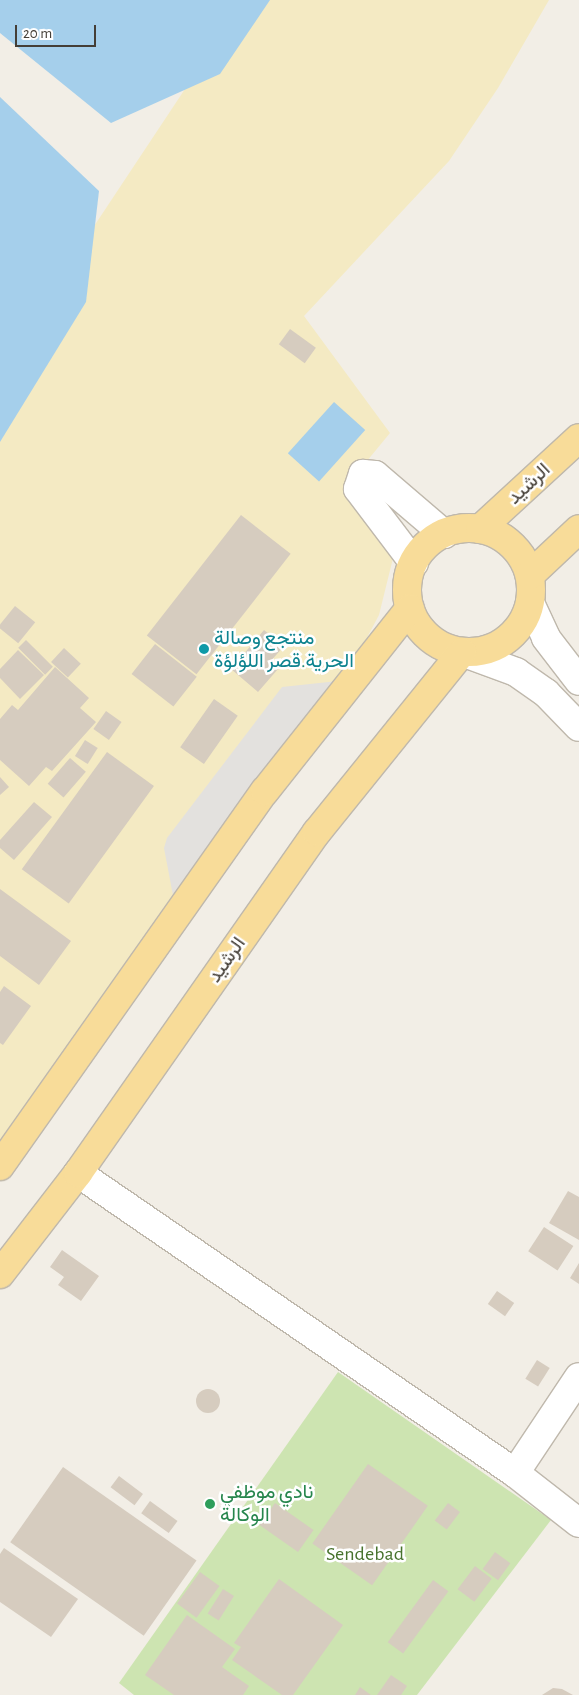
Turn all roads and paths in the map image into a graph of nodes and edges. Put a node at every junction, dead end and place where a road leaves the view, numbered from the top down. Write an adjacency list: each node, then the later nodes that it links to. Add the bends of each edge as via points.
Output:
1 (579, 438): 2 (main road, الرشيد)
2 (480, 529): 4 (main road, via 461,529); 6 (main road, via 512,544)
3 (579, 529): 6 (main road)
4 (444, 534): 5 (main road, via 429,543); 5 (street, via 375,475 363,474 358,489)
5 (414, 563): 8 (main road, via 407,591)
6 (530, 575): 7 (main road)
7 (530, 602): 9 (main road, via 519,628 507,640 493,648); 10 (street, via 546,638)
8 (410, 608): 9 (main road, via 417,625 429,638); 12 (main road, via 265,791)
9 (462, 652): 11 (street, via 516,672 546,693); 13 (main road, الرشيد, via 318,832)
10 (579, 681)
11 (579, 727)
12 (0, 1166)
13 (78, 1173): 14 (main road, الرشيد); 16 (street)
14 (0, 1274)
15 (579, 1377): 16 (street)
16 (515, 1474): 17 (street)
17 (579, 1523)

